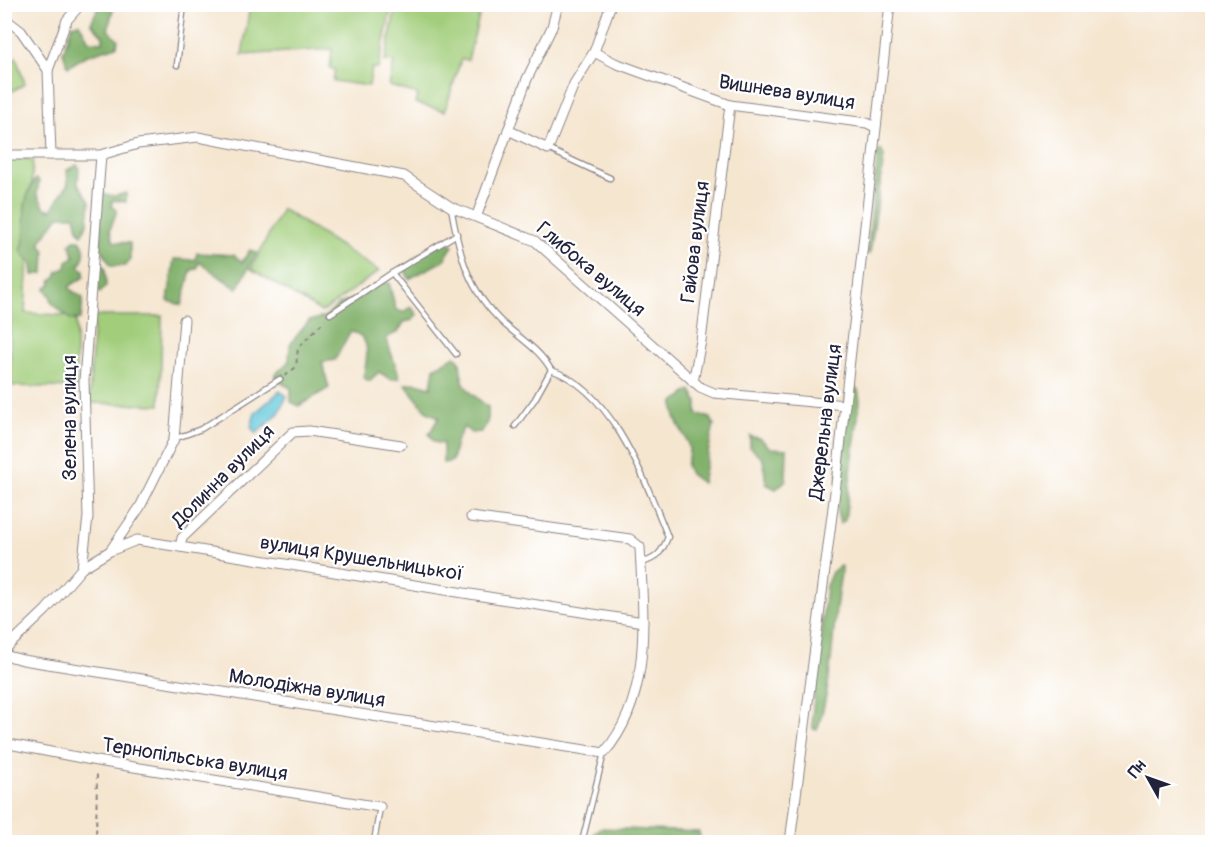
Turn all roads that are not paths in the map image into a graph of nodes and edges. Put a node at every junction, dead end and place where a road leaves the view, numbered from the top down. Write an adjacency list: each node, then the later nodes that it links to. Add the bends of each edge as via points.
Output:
1 (81, 4): 9 (street, via 67,20)
2 (184, 4): 8 (lane)
3 (558, 4): 12 (street)
4 (611, 4): 7 (street)
5 (890, 4): 11 (street, Джерельна вулиця)
6 (4, 18): 9 (street, via 21,31)
7 (594, 52): 10 (street, Вишнева вулиця); 13 (street, via 574,84)
8 (177, 65)
9 (48, 70): 15 (street)
10 (730, 105): 11 (street, Вишнева вулиця, via 777,109); 27 (street, Гайова вулиця, via 702,341)
11 (875, 127): 28 (street, Джерельна вулиця)
12 (508, 130): 13 (street); 19 (street)
13 (548, 149): 17 (lane)
14 (4, 155): 15 (street)
15 (51, 155): 16 (street)
16 (101, 155): 18 (street, via 138,144 198,137 404,176); 36 (street, Зелена вулиця, via 84,381 88,518)
17 (610, 178)
18 (451, 207): 19 (street, Глибока вулиця); 20 (lane)
19 (477, 215): 27 (street, Глибока вулиця, via 535,241)
20 (457, 234): 21 (lane); 25 (lane, via 469,280 481,298 545,359)
21 (392, 273): 22 (lane); 24 (lane)
22 (330, 314)
23 (184, 320): 30 (street)
24 (456, 354)
25 (550, 370): 29 (lane); 35 (lane, via 569,376 595,400 614,423 643,476 668,537 659,555)
26 (280, 379): 30 (lane, via 201,429)
27 (693, 382): 28 (street, Глибока вулиця, via 714,393)
28 (845, 405): 44 (street, Джерельна вулиця)
29 (515, 426)
30 (174, 439): 34 (street, via 140,507)
31 (401, 445): 33 (street, Долинна вулиця, via 309,430 292,432 182,538)
32 (471, 517): 35 (street, via 630,539 640,547)
33 (180, 548): 34 (street, вулиця Крушельницької, via 137,540); 37 (street, вулиця Крушельницької)
34 (110, 551): 36 (street, вулиця Крушельницької)
35 (641, 563): 37 (street)
36 (82, 568): 38 (street)
37 (643, 622): 40 (street, via 644,638 628,718)
38 (4, 652): 40 (street, Молодіжна вулиця, via 34,662)
39 (4, 743): 41 (street, Тернопільська вулиця)
40 (604, 753): 43 (lane)
41 (380, 807): 42 (lane)
42 (374, 843)
43 (582, 843)
44 (790, 843)

